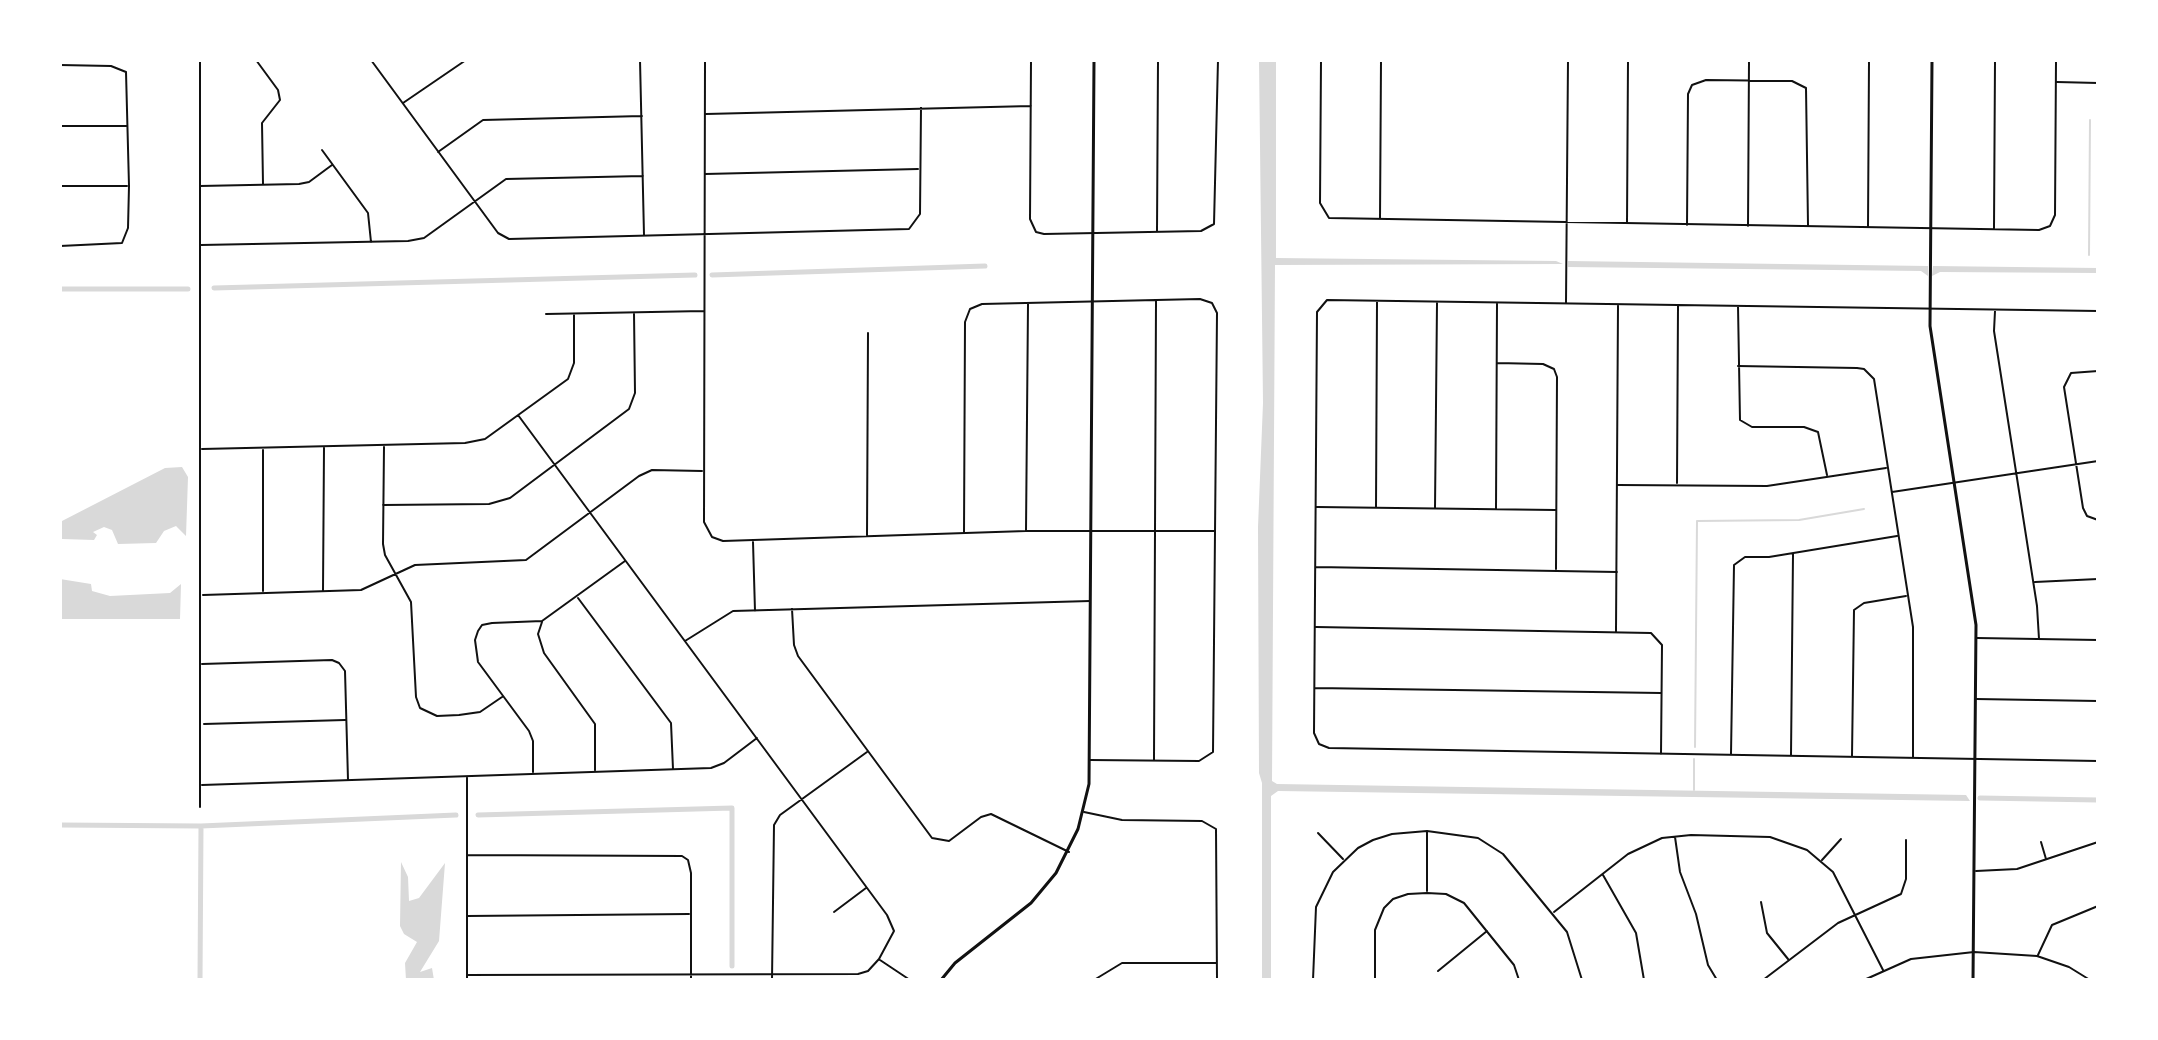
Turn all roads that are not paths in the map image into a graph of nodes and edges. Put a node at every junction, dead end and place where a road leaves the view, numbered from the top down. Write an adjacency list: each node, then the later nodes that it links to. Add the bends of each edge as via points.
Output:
1 (78, 60): 22 (street)
2 (200, 60): 42 (street)
3 (256, 60): 39 (street, via 280,100 262,123)
4 (371, 60): 26 (street)
5 (466, 60): 26 (street)
6 (640, 60): 30 (street)
7 (705, 60): 29 (street)
8 (1031, 60): 27 (street)
9 (1094, 60): 54 (street)
10 (1158, 60): 53 (street)
11 (1218, 60): 53 (street, via 1214,224 1201,231)
12 (1321, 60): 44 (street, via 1324,214)
13 (1381, 60): 44 (street)
14 (1568, 60): 45 (street)
15 (1628, 60): 46 (street)
16 (1749, 60): 23 (street)
17 (1869, 60): 50 (street)
18 (1932, 60): 51 (street)
19 (1995, 60): 52 (street)
20 (2056, 60): 24 (street)
21 (60, 65): 22 (street)
22 (78, 65): 32 (street, via 126,72)
23 (1748, 80): 47 (street, via 1706,80 1692,85 1688,94); 48 (street); 49 (street, via 1804,84 1809,93)
24 (2056, 82): 25 (street); 52 (street, via 2055,215 2050,226 2039,230)
25 (2098, 83)
26 (402, 103): 34 (street)
27 (1031, 106): 28 (street); 54 (street, via 1031,226 1044,234)
28 (921, 108): 29 (street); 36 (street)
29 (705, 114): 37 (street)
30 (642, 116): 34 (street, via 483,120); 38 (street)
31 (60, 126): 32 (street)
32 (128, 126): 41 (street)
33 (322, 150): 35 (street)
34 (438, 152): 43 (street)
35 (332, 165): 39 (street, via 309,182); 57 (street, via 368,213)
36 (920, 169): 37 (street); 55 (street, via 920,214 912,227)
37 (705, 174): 55 (street)
38 (643, 176): 43 (street, via 511,178); 56 (street)
39 (263, 184): 42 (street)
40 (60, 186): 41 (street)
41 (129, 186): 59 (street, via 125,240 117,245)
42 (200, 186): 58 (street)
43 (474, 200): 56 (street, via 504,238); 57 (street, via 424,238)
44 (1380, 221): 45 (street)
45 (1566, 223): 46 (street); 66 (street)
46 (1627, 224): 47 (street)
47 (1687, 225): 48 (street)
48 (1748, 226): 49 (street)
49 (1808, 227): 50 (street)
50 (1868, 227): 51 (street)
51 (1931, 228): 52 (street); 70 (street)
52 (1994, 229)
53 (1157, 231): 54 (street)
54 (1093, 233): 61 (street)
55 (705, 234): 56 (street); 72 (street)
56 (644, 235)
57 (371, 243): 58 (street)
58 (200, 245): 85 (street)
59 (60, 246)
60 (1156, 300): 61 (street); 107 (street); 108 (street, via 1200,299 1212,303 1217,313)
61 (1093, 301): 65 (street); 106 (street)
62 (1377, 301): 63 (street); 98 (street, via 1327,300 1317,312); 99 (street)
63 (1437, 302): 64 (street); 100 (street)
64 (1497, 302): 66 (street); 78 (street)
65 (1028, 303): 105 (street); 109 (street, via 982,304 970,309 965,322)
66 (1566, 303): 67 (street)
67 (1618, 304): 68 (street); 94 (street)
68 (1678, 305): 69 (street); 95 (street)
69 (1738, 306): 70 (street); 79 (street)
70 (1930, 309): 71 (street); 93 (street)
71 (1995, 310): 73 (street); 91 (street)
72 (704, 311): 74 (street); 90 (street)
73 (2098, 311)
74 (634, 313): 76 (street); 87 (street, via 634,401)
75 (546, 314): 76 (street)
76 (574, 314): 81 (street, via 573,372)
77 (868, 333): 110 (street)
78 (1497, 363): 101 (street); 102 (street, via 1543,364 1556,373)
79 (1738, 366): 89 (street, via 1857,368 1871,373); 92 (street, via 1740,420 1752,427 1818,432)
80 (2098, 371): 88 (street, via 2076,371 2064,387)
81 (518, 415): 82 (street, via 485,439); 87 (street)
82 (384, 445): 83 (street); 97 (street)
83 (324, 446): 84 (street); 121 (street)
84 (263, 448): 85 (street); 122 (street)
85 (201, 449): 123 (street)
86 (2098, 461): 88 (street)
87 (554, 463): 97 (street, via 500,502); 103 (street)
88 (2076, 464): 91 (street); 104 (street, via 2087,516)
89 (1887, 467): 92 (street); 96 (street)
90 (704, 471): 103 (street, via 652,470); 112 (street, via 704,522 712,537)
91 (2016, 473): 93 (street); 120 (street)
92 (1827, 477): 95 (street, via 1767,486)
93 (1953, 483): 96 (street); 132 (street)
94 (1617, 485): 95 (street); 117 (street)
95 (1677, 486)
96 (1891, 492): 111 (street)
97 (383, 505): 118 (street, via 383,544)
98 (1315, 507): 99 (street); 115 (street)
99 (1376, 507): 100 (street)
100 (1435, 508): 101 (street)
101 (1496, 510): 102 (street)
102 (1556, 510): 116 (street)
103 (590, 512): 114 (street); 118 (street, via 526,560 415,565)
104 (2098, 520)
105 (1026, 531): 106 (street); 109 (street)
106 (1092, 531): 107 (street); 126 (street)
107 (1155, 531): 108 (street); 153 (street)
108 (1215, 531): 153 (street, via 1214,743 1209,756 1199,761)
109 (964, 533): 110 (street)
110 (867, 536): 112 (street)
111 (1898, 536): 113 (street); 124 (street)
112 (753, 541): 128 (street)
113 (1793, 553): 147 (street, via 1745,557 1732,570); 148 (street)
114 (625, 561): 125 (street); 135 (street)
115 (1315, 567): 116 (street); 130 (street)
116 (1556, 571): 117 (street)
117 (1617, 572): 131 (street)
118 (396, 575): 121 (street, via 361,590); 139 (street, via 413,615 420,708 437,716 459,715 480,712)
119 (2098, 579): 120 (street)
120 (2034, 583): 133 (street)
121 (323, 591): 122 (street)
122 (263, 592): 123 (street)
123 (202, 595): 136 (street)
124 (1908, 596): 149 (street, via 1864,603 1854,610); 150 (street, via 1913,627)
125 (578, 597): 129 (street); 155 (street, via 671,723)
126 (1091, 601): 127 (street); 152 (street)
127 (792, 609): 128 (street); 145 (street, via 798,656)
128 (755, 611): 135 (street, via 724,614)
129 (542, 621): 139 (street, via 492,623 478,631 478,662); 156 (street, via 538,634 544,653 595,724)
130 (1314, 627): 131 (street); 137 (street)
131 (1616, 632): 138 (street, via 1644,632 1659,639)
132 (1976, 638): 133 (street); 140 (street)
133 (2039, 639): 134 (street)
134 (2098, 640)
135 (685, 641): 144 (street)
136 (201, 664): 142 (street, via 332,660 345,671); 143 (street)
137 (1314, 688): 138 (street); 146 (street, via 1314,733 1319,744 1329,748)
138 (1661, 693): 146 (street)
139 (502, 697): 157 (street, via 533,741)
140 (1975, 699): 141 (street); 151 (street)
141 (2098, 701)
142 (347, 720): 143 (street); 159 (street)
143 (201, 724): 160 (street)
144 (757, 738): 155 (street, via 718,767); 161 (street)
145 (868, 751): 161 (street); 171 (street, via 932,838 949,841 991,814)
146 (1661, 754): 147 (street)
147 (1731, 755): 148 (street)
148 (1791, 755): 149 (street)
149 (1852, 756): 150 (street)
150 (1913, 758): 151 (street)
151 (1976, 758): 154 (street); 176 (street)
152 (1090, 760): 153 (street); 163 (street)
153 (1154, 760)
154 (2098, 761)
155 (673, 769): 156 (street)
156 (595, 771): 157 (street)
157 (533, 773): 158 (street)
158 (467, 776): 159 (street); 172 (street)
159 (348, 780): 160 (street)
160 (201, 785): 162 (street)
161 (802, 800): 178 (street); 195 (street, via 780,815 773,832)
162 (200, 807)
163 (1084, 812): 171 (street); 192 (street, via 1122,820 1213,825 1218,836)
164 (1427, 831): 174 (street, via 1373,840); 179 (street); 183 (street, via 1461,833 1492,846)
165 (1318, 833): 174 (street)
166 (1675, 836): 175 (street, via 1770,837 1793,843); 177 (street, via 1645,844); 212 (street, via 1680,872)
167 (1841, 839): 175 (street)
168 (1906, 840): 185 (street, via 1901,894)
169 (2041, 842): 173 (street)
170 (2098, 842): 173 (street)
171 (1069, 852): 204 (street, via 1031,903)
172 (467, 855): 184 (street, via 675,854 688,860); 186 (street)
173 (2046, 859): 176 (street, via 2017,869)
174 (1344, 860): 207 (street, via 1316,907)
175 (1822, 861): 185 (street)
176 (1974, 871): 188 (street)
177 (1602, 873): 183 (street); 211 (street, via 1636,933)
178 (867, 887): 182 (street); 190 (street, via 894,924)
179 (1427, 893): 187 (street, via 1457,898); 208 (street, via 1393,899 1384,908 1375,930)
180 (1761, 902): 191 (street, via 1767,933)
181 (2098, 906): 189 (street, via 2052,925)
182 (834, 912)
183 (1553, 913): 210 (street, via 1575,947)
184 (691, 914): 186 (street); 198 (street)
185 (1857, 914): 191 (street); 193 (street)
186 (467, 916): 197 (street)
187 (1487, 931): 194 (street); 209 (street, via 1514,965)
188 (1974, 952): 189 (street); 193 (street, via 1911,959); 215 (street)
189 (2037, 956): 216 (street)
190 (879, 959): 196 (street, via 868,971); 203 (street)
191 (1788, 960): 213 (street)
192 (1217, 963): 205 (street, via 1122,963); 206 (street)
193 (1883, 970): 214 (street)
194 (1438, 971)
195 (772, 974): 196 (street); 198 (street); 201 (street)
196 (833, 974): 202 (street)
197 (467, 975): 198 (street); 199 (street)
198 (691, 975): 200 (street)
199 (467, 980)
200 (691, 980)
201 (772, 980)
202 (833, 980)
203 (910, 980)
204 (941, 980)
205 (1094, 980)
206 (1217, 980)
207 (1313, 980)
208 (1375, 980)
209 (1519, 980)
210 (1582, 980)
211 (1644, 980)
212 (1717, 980)
213 (1763, 980)
214 (1864, 980)
215 (1973, 980)
216 (2090, 980)

